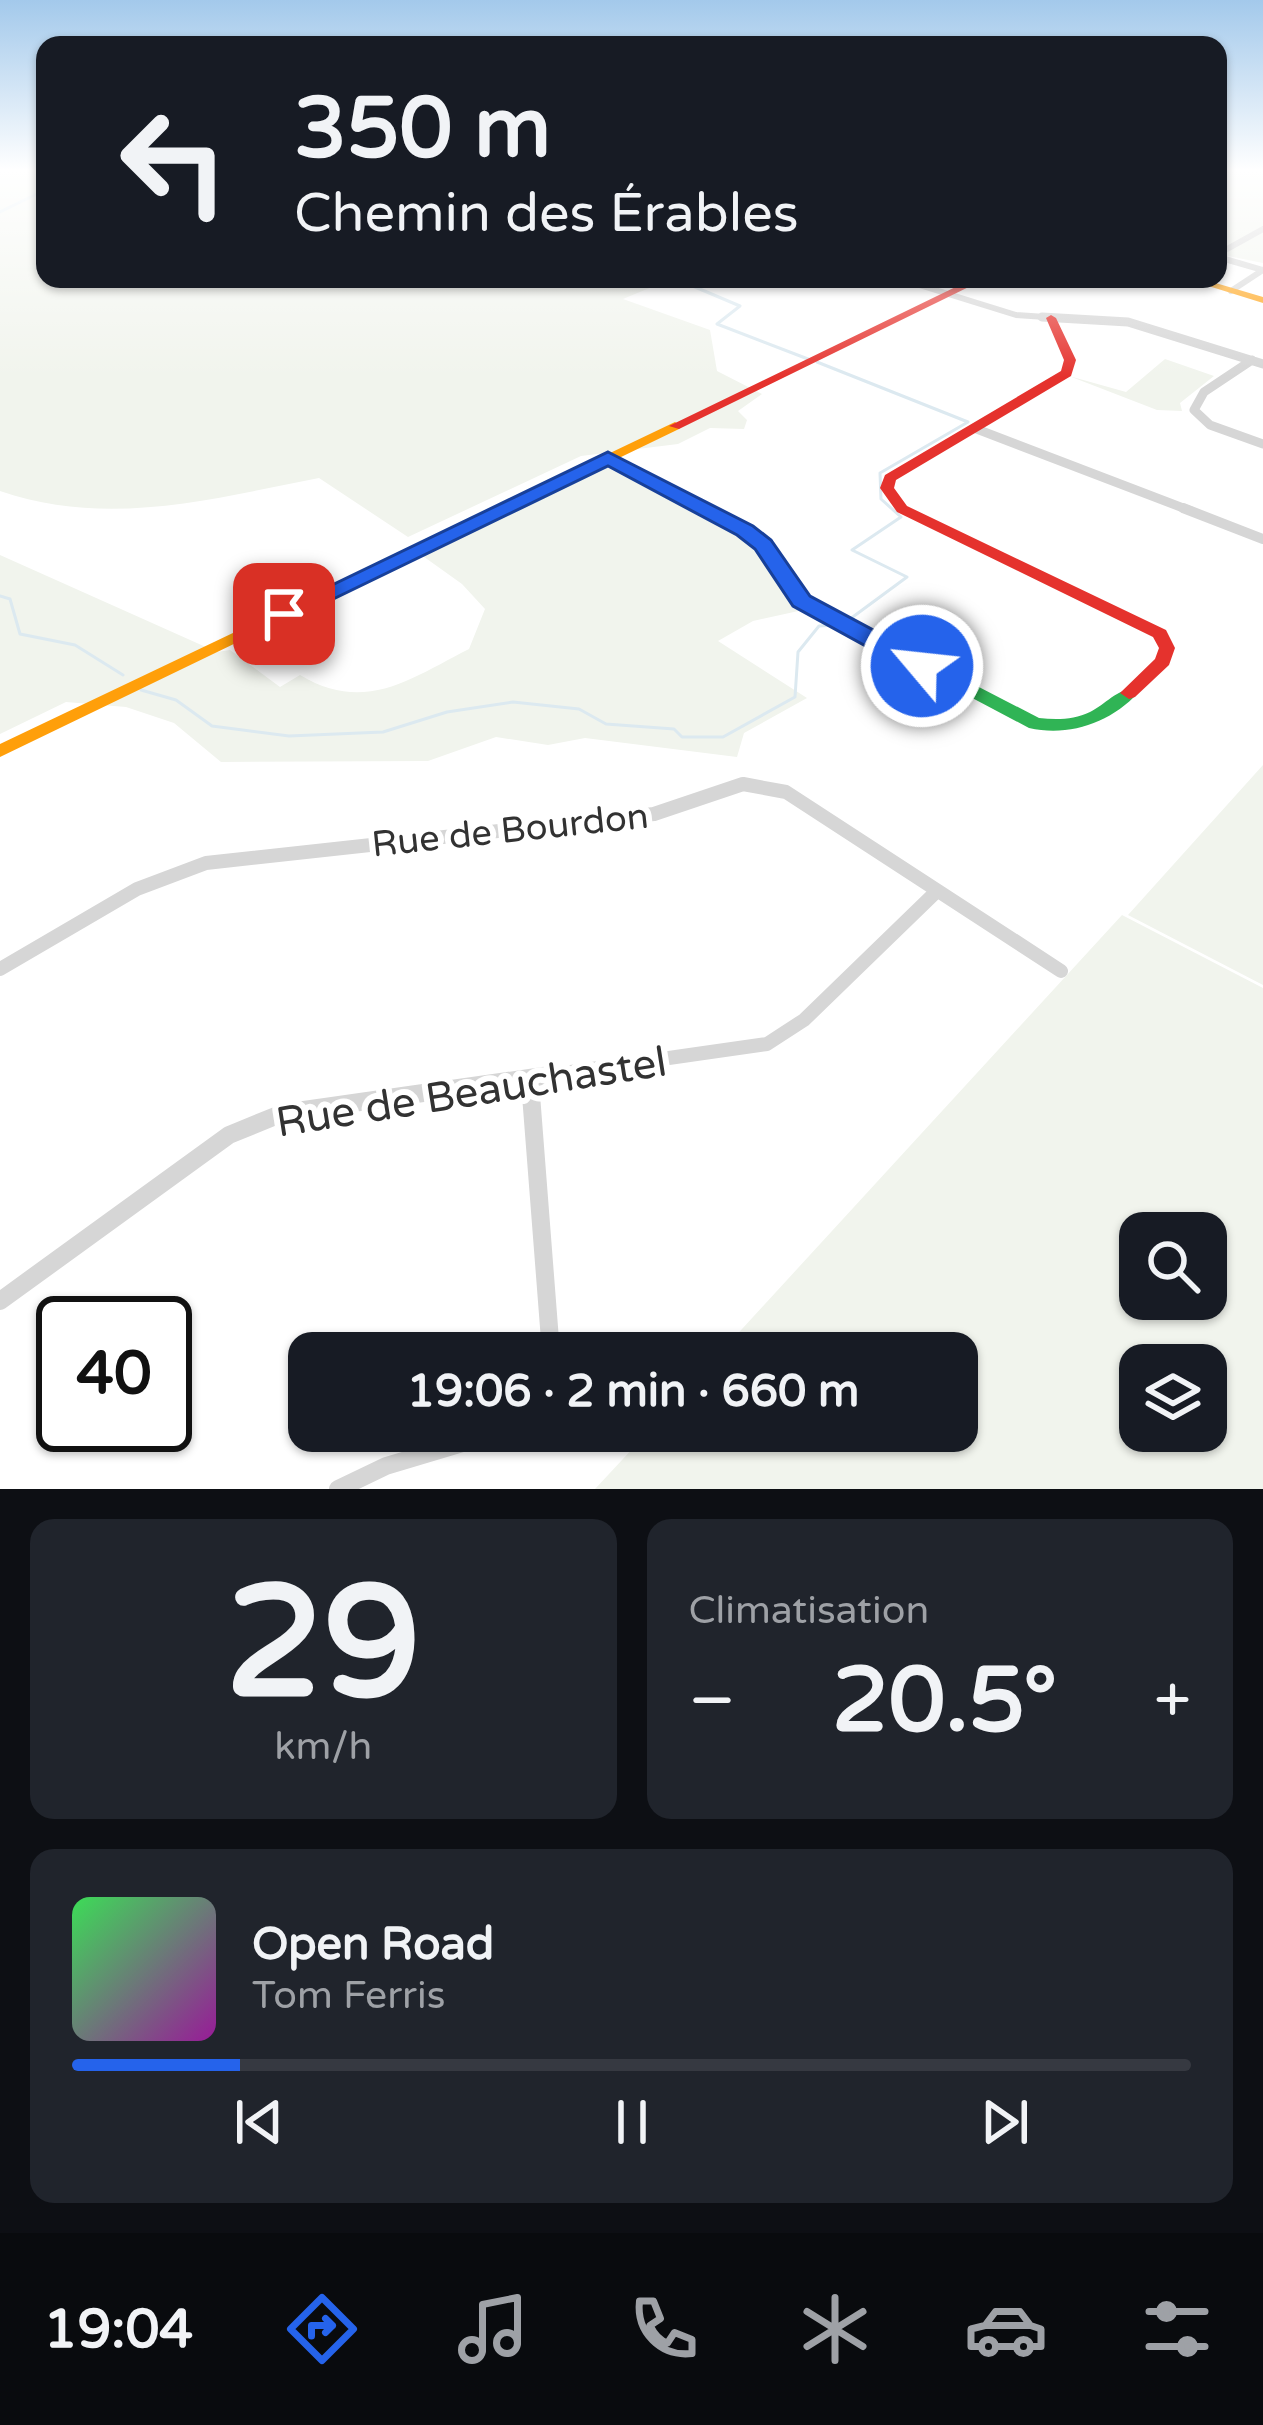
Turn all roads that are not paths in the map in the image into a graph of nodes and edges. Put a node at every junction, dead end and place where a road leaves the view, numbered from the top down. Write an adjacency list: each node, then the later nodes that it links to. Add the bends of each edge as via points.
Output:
1 (1227, 258): 2 (street)
2 (1263, 270): 6 (street)
3 (926, 288): 7 (street)
4 (961, 288): 7 (street)
5 (1221, 288): 6 (street)
6 (1231, 291): 8 (street)
7 (947, 295): 9 (street); 13 (street)
8 (1263, 300)
9 (1051, 318): 10 (street, via 1128,322); 11 (street, via 1070,370)
10 (1258, 362): 12 (street, via 1204,392 1194,410 1210,425)
11 (974, 428): 13 (street, via 890,478 887,488 902,509 1160,634 1162,661 1094,723 1035,724 821,612 795,594 745,531); 14 (street)
12 (1263, 444)
13 (608, 458): 15 (street)
14 (1263, 539)
15 (0, 751)
16 (937, 891): 17 (street, Rue de Bourdon, via 786,792 743,784 654,814 206,862 137,889); 18 (street, Rue de Bourdon); 19 (street, Rue de Beauchastel, via 804,1020 767,1044)
17 (0, 969)
18 (1061, 971)
19 (530, 1082): 20 (street, Rue de Beauchastel, via 283,1113 229,1135); 21 (street)
20 (0, 1301)
21 (549, 1332)
22 (433, 1452): 23 (street)
23 (338, 1489)

